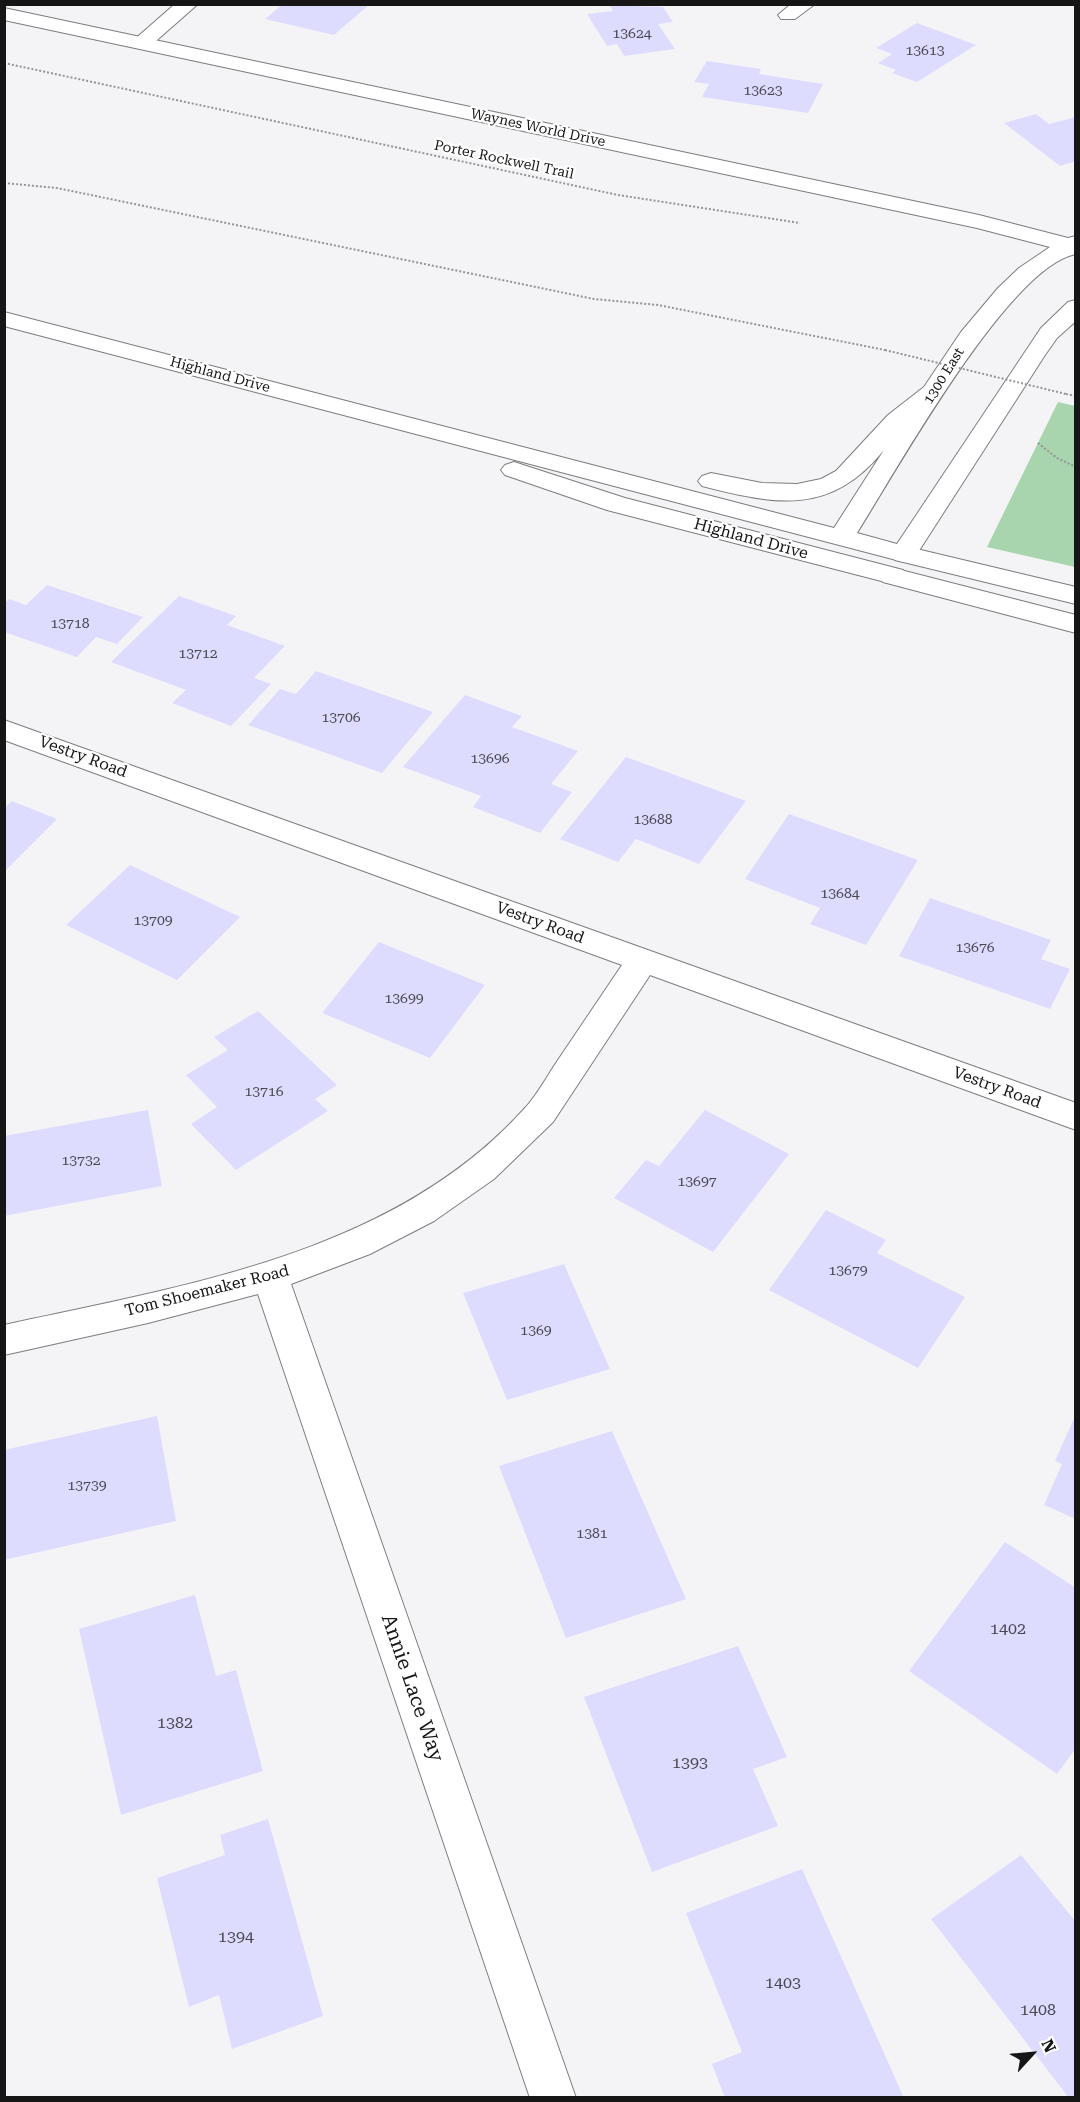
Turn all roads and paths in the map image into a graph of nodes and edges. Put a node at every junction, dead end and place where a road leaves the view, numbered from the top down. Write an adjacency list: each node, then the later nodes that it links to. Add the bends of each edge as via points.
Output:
1 (188, 4): 3 (main road)
2 (4, 14): 3 (main road, Waynes World Drive)
3 (142, 44): 7 (main road, Waynes World Drive)
4 (4, 63): 6 (path, Porter Rockwell Trail, via 618,195)
5 (4, 183): 11 (path, bridge, via 57,188 594,299 657,304 885,350)
6 (806, 223)
7 (1074, 245): 10 (main road, 1300 East, via 1031,271 1001,298 973,330)
8 (1076, 308): 16 (main road, via 1034,354)
9 (4, 319): 12 (main road, Highland Drive)
10 (935, 391): 12 (main road, via 894,424 844,477 801,491 743,488 537,444); 15 (main road, 1300 East)
11 (1076, 396)
12 (435, 431): 15 (main road, Highland Drive); 16 (main road, Highland Drive, via 477,453 568,490)
13 (1038, 443): 14 (path)
14 (1076, 467)
15 (842, 536): 16 (main road, Highland Drive)
16 (899, 565): 17 (main road, Highland Drive); 18 (main road, Highland Drive)
17 (1076, 596)
18 (1076, 624)
19 (4, 729): 20 (main road, Vestry Road)
20 (642, 960): 21 (main road, Vestry Road); 22 (main road, Tom Shoemaker Road, via 538,1117 499,1156 402,1224)
21 (1076, 1116)
22 (271, 1278): 23 (main road, Tom Shoemaker Road); 24 (main road, Annie Lace Way)
23 (4, 1340)
24 (553, 2097)

